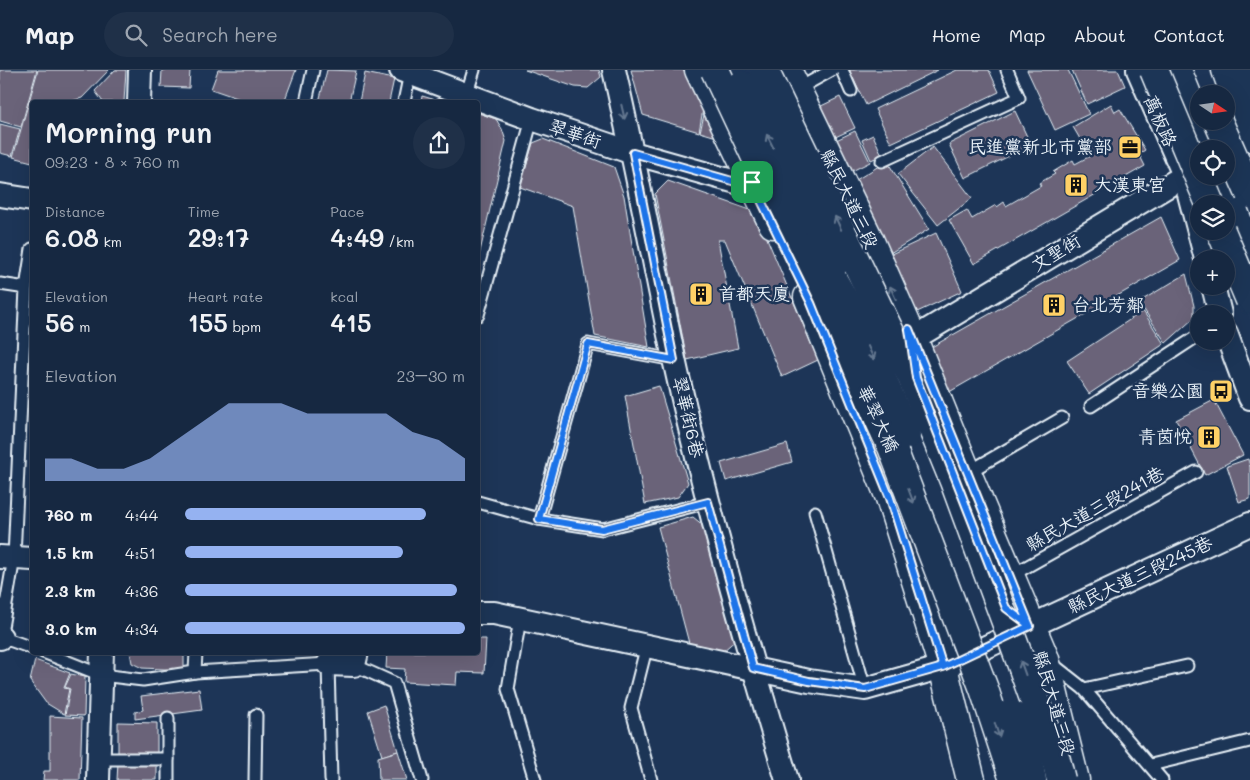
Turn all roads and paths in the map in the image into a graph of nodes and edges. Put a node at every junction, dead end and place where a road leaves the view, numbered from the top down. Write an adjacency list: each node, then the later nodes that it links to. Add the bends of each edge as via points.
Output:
1 (140, 70): 24 (street)
2 (314, 70): 25 (lane)
3 (474, 70): 23 (lane)
4 (614, 70): 35 (street, one-way to 35)
5 (699, 70): 39 (main road)
6 (715, 70): 105 (main road, 華翠大橋, one-way to 105, bridge, via 892,447 984,689)
7 (735, 70): 59 (main road, one-way to 7, bridge, via 814,221)
8 (764, 70): 59 (main road, one-way to 8, bridge)
9 (832, 70): 19 (lane)
10 (842, 70): 21 (lane)
11 (1006, 70): 36 (lane, via 1019,98)
12 (1138, 70): 37 (street, 萬板路)
13 (1154, 70): 44 (main road, bridge)
14 (1177, 70): 33 (main road)
15 (1196, 70): 20 (main road)
16 (1226, 70): 32 (main road)
17 (1240, 70): 22 (street)
18 (406, 72): 23 (street, 翠華街); 26 (lane)
19 (791, 80): 30 (main road, 縣民大道三段)
20 (1202, 85)
21 (851, 92)
22 (1250, 92)
23 (466, 96): 27 (street, 翠華街)
24 (139, 100)
25 (306, 100)
26 (404, 100)
27 (477, 100)
28 (480, 101): 29 (street, 翠華街)
29 (532, 119): 35 (street, 翠華街); 54 (lane)
30 (810, 119): 39 (main road, via 809,143 782,171); 55 (main road, 縣民大道三段, one-way to 30)
31 (1222, 130): 43 (main road, bridge)
32 (1250, 139): 34 (street)
33 (1205, 140)
34 (1235, 148)
35 (633, 153): 39 (street, 翠華街, via 743,184); 58 (street)
36 (882, 160)
37 (1190, 167)
38 (1190, 172): 55 (street, 文聖街)
39 (752, 182): 85 (main road, via 811,303 890,498)
40 (1194, 185): 48 (street, 萬板路)
41 (1223, 185): 49 (main road)
42 (0, 194): 45 (street)
43 (1250, 194)
44 (1206, 195)
45 (30, 200)
46 (795, 219): 106 (main road, one-way to 106, bridge, via 833,276 895,410 957,565 1028,760)
47 (1225, 240): 53 (main road, bridge)
48 (1205, 250)
49 (1244, 254)
50 (30, 262): 52 (lane)
51 (0, 284): 52 (lane)
52 (26, 288): 70 (lane)
53 (1250, 300)
54 (480, 307)
55 (911, 334): 64 (main road, 縣民大道三段); 74 (main road, 縣民大道三段, via 916,378 1006,608)
56 (1190, 340): 61 (lane)
57 (1232, 350): 60 (street)
58 (674, 360): 65 (street, 翠華街6巷); 68 (lane, 翠華街6巷, via 588,344)
59 (912, 378): 107 (main road, one-way to 59, bridge, via 1024,669)
60 (1250, 398)
61 (1091, 406)
62 (1062, 418): 64 (lane)
63 (1196, 472): 71 (lane, 縣民大道三段241巷)
64 (967, 473): 71 (main road, 縣民大道三段)
65 (708, 502): 68 (lane, via 602,529); 86 (street, 翠華街6巷)
66 (480, 503): 68 (lane)
67 (814, 512): 89 (lane)
68 (539, 519)
69 (1250, 524): 74 (street, 縣民大道三段245巷)
70 (16, 558): 75 (lane)
71 (1010, 576): 74 (main road, 縣民大道三段)
72 (480, 613): 73 (street)
73 (520, 619): 76 (street); 101 (lane, via 508,690)
74 (1030, 626): 82 (main road, 縣民大道三段); 85 (street, 縣民大道三段245巷)
75 (0, 638): 77 (lane)
76 (647, 645): 86 (street); 102 (lane, via 631,708)
77 (30, 647)
78 (51, 655): 88 (lane)
79 (102, 655): 88 (street)
80 (196, 655): 87 (lane)
81 (355, 659): 83 (street); 100 (lane, via 394,683)
82 (1045, 659): 90 (lane); 108 (main road, 縣民大道三段)
83 (328, 664): 87 (lane); 99 (lane)
84 (1187, 666): 90 (lane)
85 (943, 667): 89 (street, 縣民大道三段245巷); 104 (main road)
86 (753, 668): 89 (street); 103 (street, 翠華街6巷)
87 (195, 672): 88 (lane, via 143,680)
88 (101, 675): 96 (street)
89 (865, 689)
90 (1084, 689): 95 (lane)
91 (256, 715): 98 (lane)
92 (168, 718): 94 (lane)
93 (1250, 741): 95 (lane)
94 (168, 760): 96 (lane); 97 (lane)
95 (1151, 765): 109 (lane)
96 (99, 769)
97 (168, 780)
98 (255, 780)
99 (331, 780)
100 (422, 780)
101 (535, 780)
102 (651, 780)
103 (787, 780)
104 (971, 780)
105 (1014, 780)
106 (1032, 780)
107 (1061, 780)
108 (1075, 780)
109 (1162, 780)

